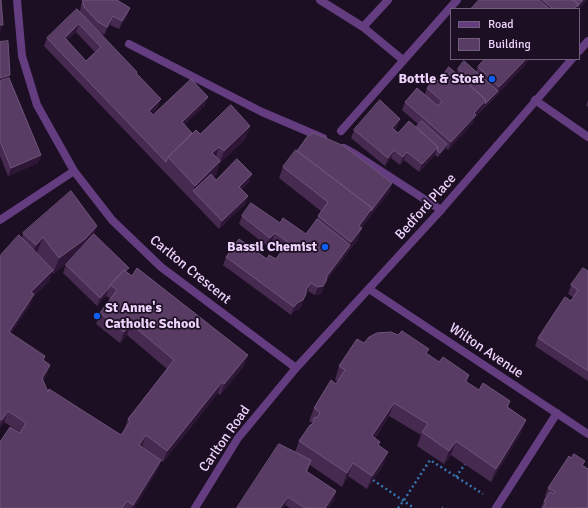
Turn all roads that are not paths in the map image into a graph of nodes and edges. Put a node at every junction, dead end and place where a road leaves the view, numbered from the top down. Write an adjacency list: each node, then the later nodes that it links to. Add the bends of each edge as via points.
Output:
1 (17, 0): 14 (street, Carlton Crescent, via 22,56 37,105)
2 (320, 0): 5 (street)
3 (388, 0): 5 (street)
4 (457, 0): 9 (street)
5 (363, 27): 9 (street)
6 (588, 41): 8 (street)
7 (129, 44): 15 (street, via 262,112 355,154)
8 (580, 50)
9 (403, 60): 12 (street)
10 (571, 60): 11 (street, Bedford Place)
11 (536, 100): 13 (street); 15 (street, Bedford Place)
12 (341, 131)
13 (588, 137)
14 (74, 171): 16 (street); 18 (street, Carlton Crescent, via 112,220 161,267)
15 (441, 210): 17 (street, Bedford Place)
16 (0, 220)
17 (369, 289): 18 (street, Bedford Place); 19 (street, Wilton Avenue)
18 (296, 368): 21 (street, Carlton Road, via 238,438)
19 (556, 413): 20 (street, Wilton Avenue); 22 (street)
20 (588, 434)
21 (195, 508)
22 (496, 508)

